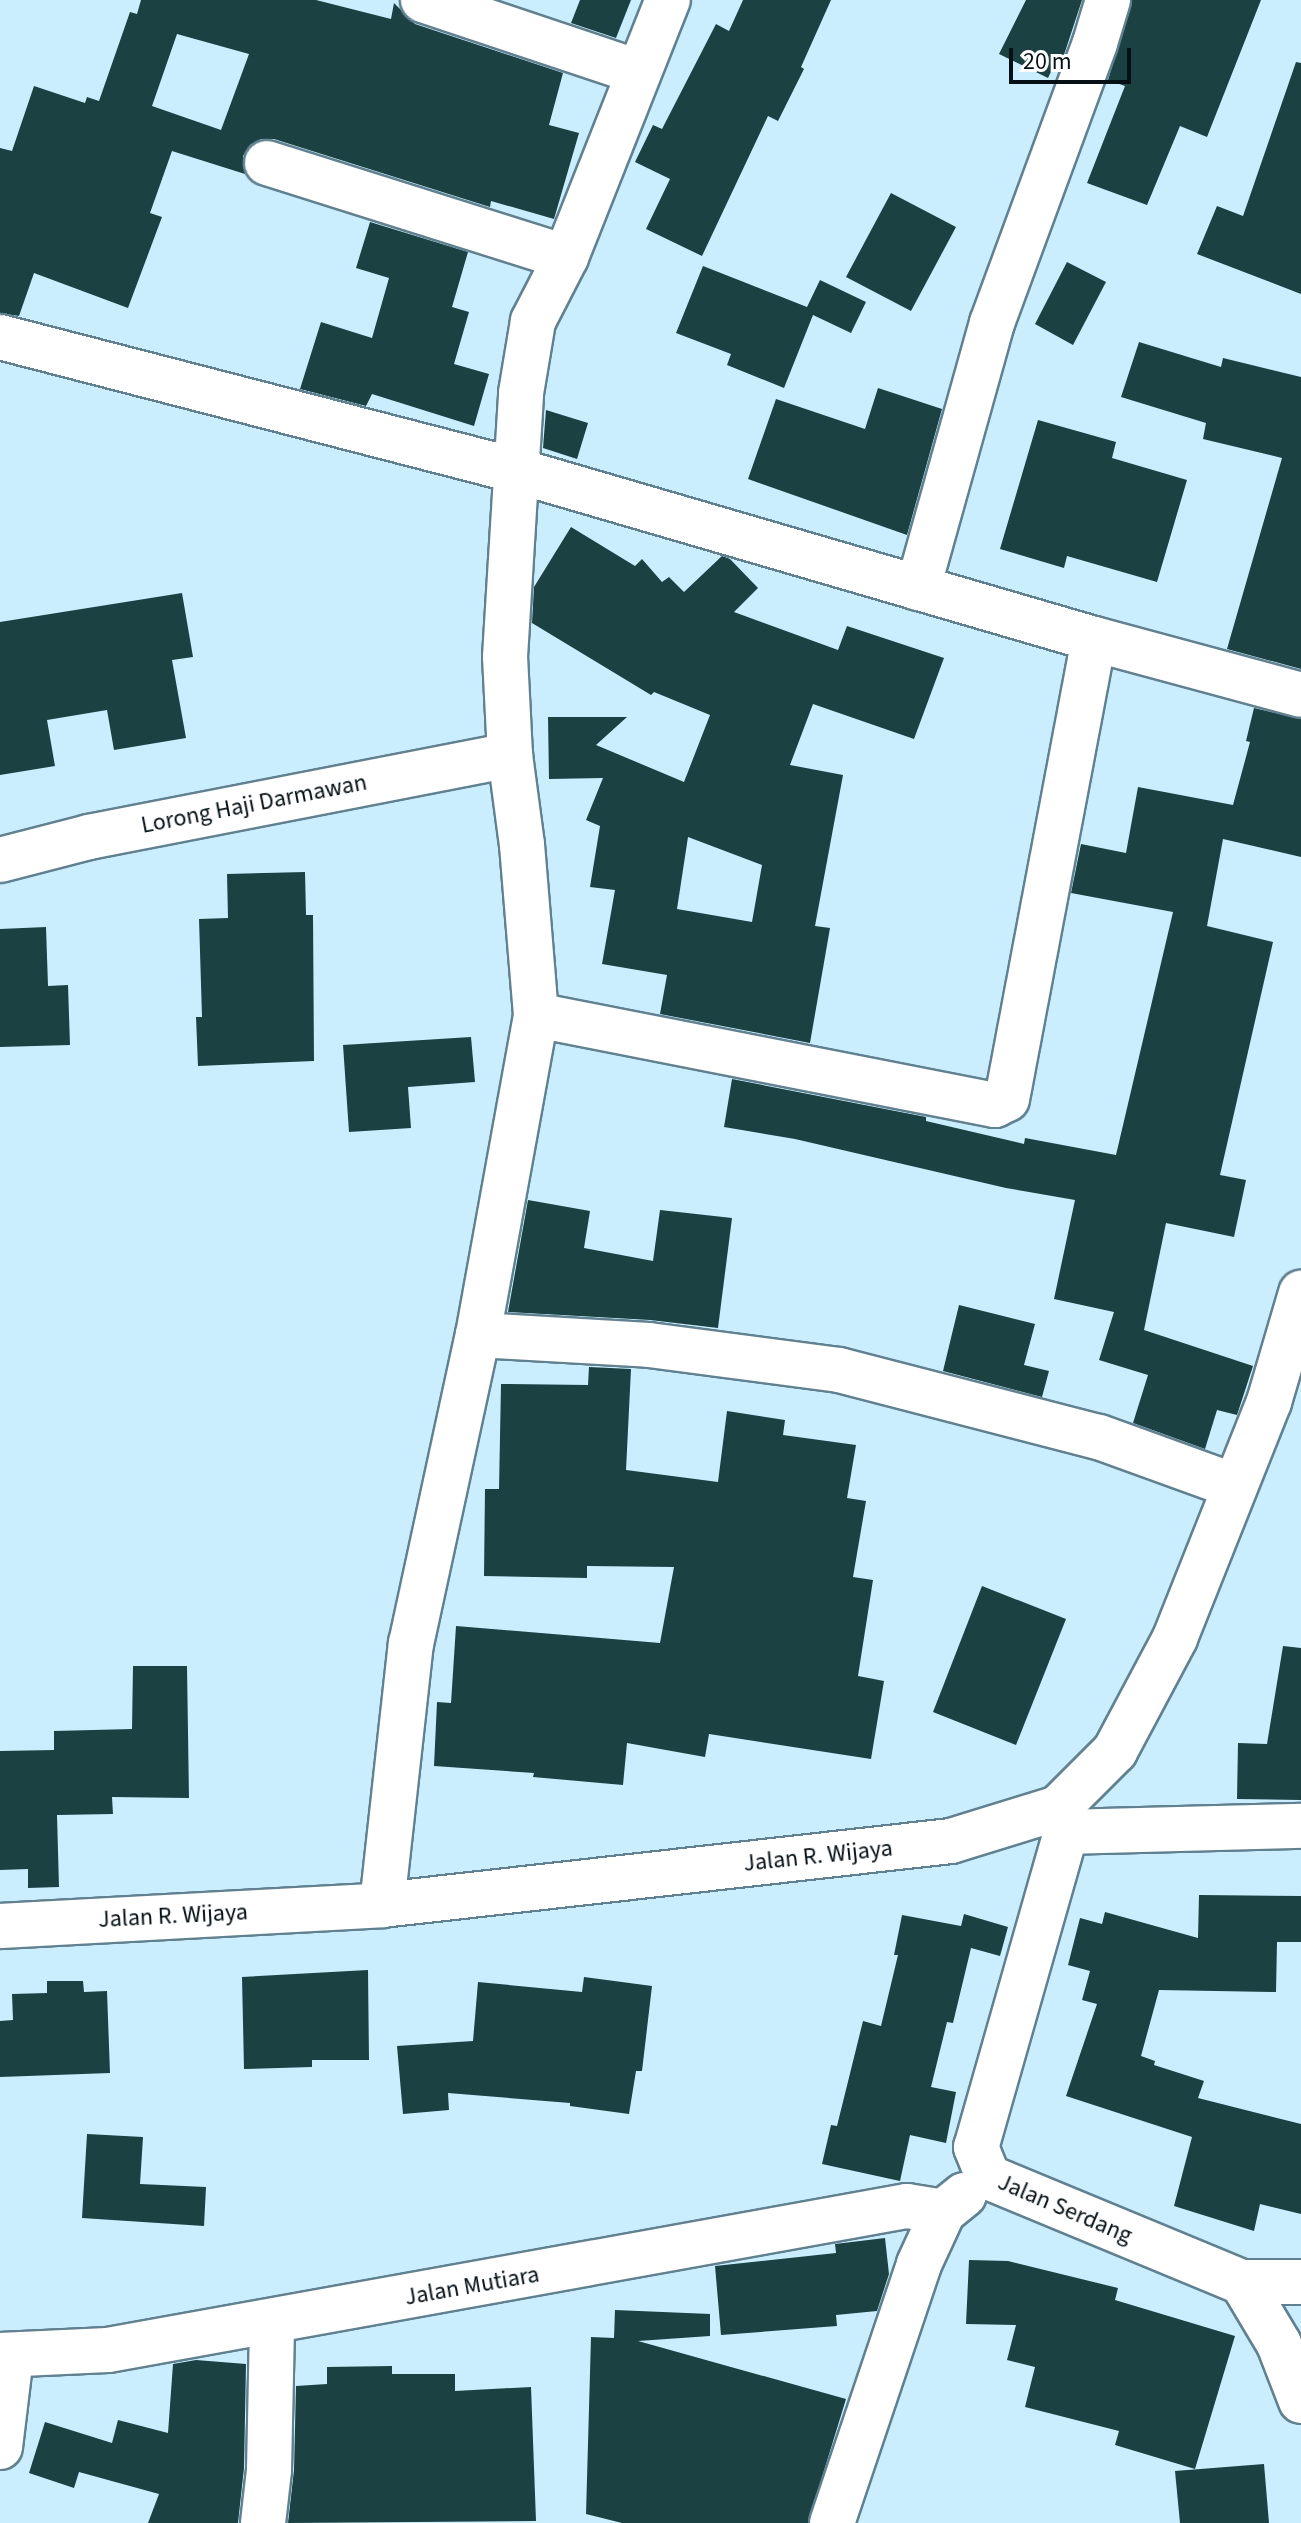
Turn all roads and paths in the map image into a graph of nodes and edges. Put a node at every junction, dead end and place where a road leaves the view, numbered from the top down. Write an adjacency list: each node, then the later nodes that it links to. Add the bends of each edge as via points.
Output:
1 (423, 0): 4 (street)
2 (668, 0): 4 (street)
3 (1108, 0): 9 (street, via 992,323)
4 (638, 72): 6 (street)
5 (267, 163): 6 (street)
6 (566, 257): 8 (street, via 533,321 521,393)
7 (0, 337): 8 (street)
8 (518, 471): 9 (street); 12 (street, via 505,657)
9 (918, 588): 10 (street)
10 (1094, 639): 11 (street); 14 (street, via 1007,1099 995,1105)
11 (1301, 695)
12 (510, 755): 13 (street, Lorong Haji Darmawan, via 120,831); 14 (street)
13 (0, 860)
14 (536, 1015): 16 (street)
15 (1301, 1293): 17 (street, Jalan R. Wijaya, via 1269,1402)
16 (478, 1335): 17 (street, via 649,1345 839,1370 1099,1437); 20 (street, via 411,1644)
17 (1234, 1486): 18 (street, Jalan R. Wijaya, via 1175,1638 1115,1751)
18 (1062, 1820): 19 (street); 20 (street, Jalan R. Wijaya, via 951,1841); 22 (street, Jalan Serdang, via 976,2147)
19 (1301, 1826)
20 (382, 1905): 21 (street, Jalan R. Wijaya)
21 (0, 1926)
22 (988, 2177): 23 (street); 24 (street, Jalan Serdang)
23 (943, 2212): 26 (street, Jalan Mutiara, via 907,2206); 31 (street, via 890,2343)
24 (1242, 2282): 25 (street); 28 (street, via 1279,2344)
25 (1301, 2282)
26 (272, 2321): 27 (street, Jalan Mutiara, via 108,2350); 30 (street)
27 (6, 2356): 29 (street)
28 (1301, 2401)
29 (0, 2447)
30 (263, 2523)
31 (832, 2523)

